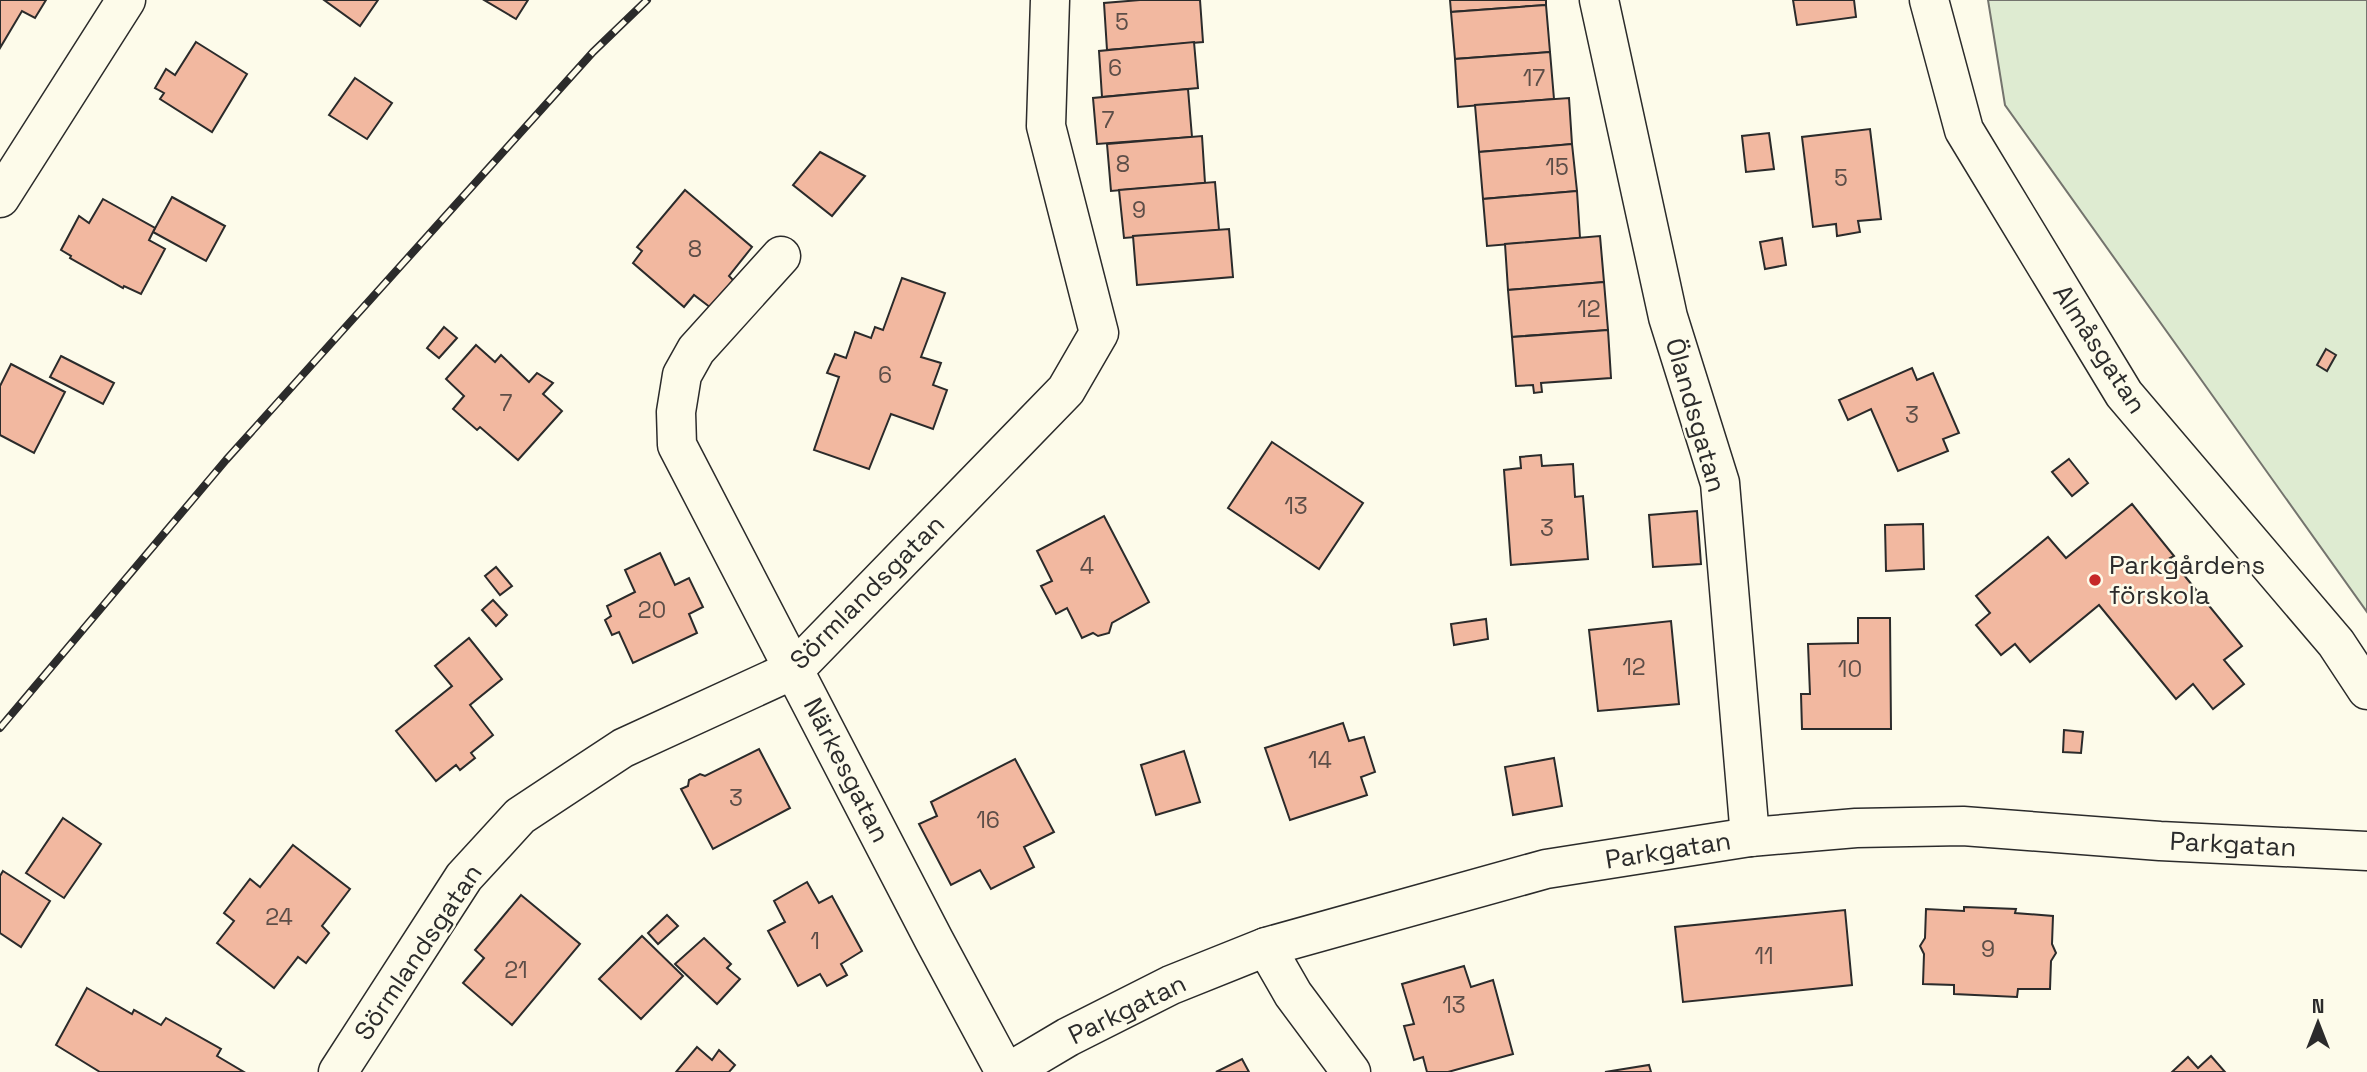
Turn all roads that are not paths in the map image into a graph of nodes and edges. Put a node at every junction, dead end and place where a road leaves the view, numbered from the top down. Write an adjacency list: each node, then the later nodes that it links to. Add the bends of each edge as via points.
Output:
1 (126, 0): 5 (street)
2 (1050, 0): 7 (street, Sörmlandsgatan, via 1046,126 1099,333 1066,390)
3 (1600, 0): 9 (street, Ölandsgatan, via 1668,317 1720,483)
4 (1929, 0): 8 (street, Almåsgatan, via 1964,130 2124,394 2336,643)
5 (0, 198)
6 (780, 256): 7 (street, Närkesgatan, via 696,350 682,375 677,445)
7 (795, 668): 12 (street, Sörmlandsgatan, via 623,748 520,816 464,877); 13 (street, Närkesgatan)
8 (2367, 690)
9 (1750, 836): 10 (street, Parkgatan, via 1856,828 1963,827); 11 (street, Parkgatan, via 1546,869)
10 (2367, 851)
11 (1266, 947): 13 (street, Parkgatan, via 1171,985); 14 (street, via 1293,994)
12 (338, 1072)
13 (1007, 1072)
14 (1350, 1072)

